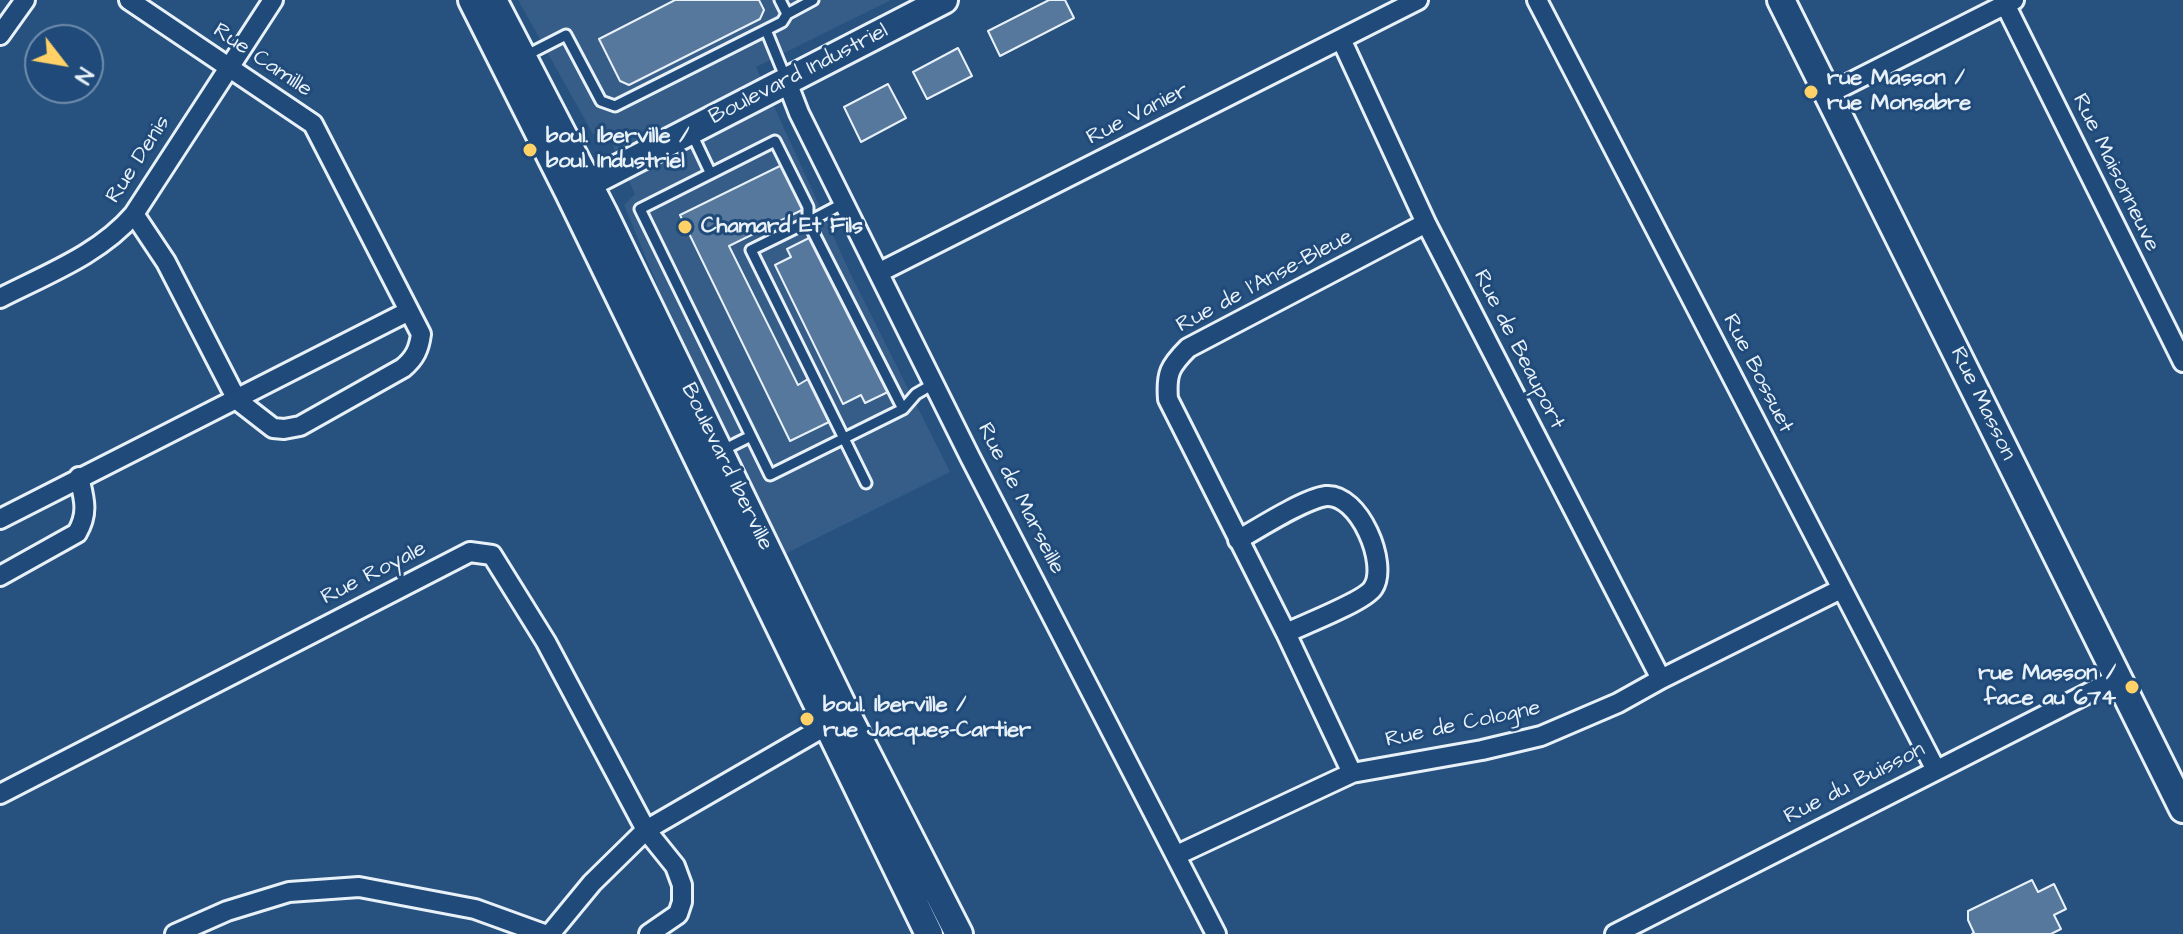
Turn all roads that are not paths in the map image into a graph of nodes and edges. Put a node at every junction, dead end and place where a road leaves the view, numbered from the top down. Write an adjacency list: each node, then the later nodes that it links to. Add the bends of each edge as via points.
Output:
1 (25, 0): 15 (street)
2 (129, 0): 18 (street, Rue Camille)
3 (273, 0): 18 (street, Rue Denis)
4 (472, 0): 23 (street, Boulevard Iberville)
5 (493, 0): 17 (street, Boulevard Iberville)
6 (780, 0): 13 (lane)
7 (813, 0): 13 (lane)
8 (944, 0): 19 (street, Boulevard Industriel)
9 (1418, 0): 16 (street, Rue Vanier)
10 (1537, 0): 43 (street, Rue Bossuet)
11 (1781, 0): 20 (street, Rue Masson)
12 (2009, 2): 20 (street); 31 (street, Rue Maisonneuve)
13 (787, 14): 14 (lane)
14 (766, 30): 17 (lane, via 615,106 601,101 566,35); 19 (lane)
15 (0, 35)
16 (1341, 39): 27 (street, Rue de Beauport); 28 (street, Rue Vanier)
17 (522, 57): 23 (street, Boulevard Iberville)
18 (228, 67): 25 (street, Rue Denis); 30 (street, Rue Camille, via 313,124)
19 (787, 82): 21 (street, Boulevard Industriel); 24 (street, Rue de Marseille)
20 (1828, 94): 45 (street, Rue Masson)
21 (691, 130): 22 (lane); 23 (street, Boulevard Industriel)
22 (710, 172): 26 (lane, via 775,141 808,207); 35 (lane, via 640,209)
23 (578, 188): 37 (street, Boulevard Iberville)
24 (844, 203): 26 (lane); 28 (street, Rue de Marseille)
25 (134, 214): 29 (street, Rue Denis, via 103,244); 33 (street, Rue Camille, via 166,262)
26 (808, 222): 34 (lane); 36 (lane, via 751,250)
27 (1426, 223): 41 (street, Rue de l'Anse-Bleue, via 1188,348 1173,363 1168,399); 46 (street, Rue de Beauport)
28 (880, 272): 32 (street, Rue de Marseille)
29 (0, 298)
30 (409, 311): 33 (street); 33 (street, Rue Camille, via 421,334 411,361 300,426 273,428)
31 (2183, 362)
32 (935, 383): 34 (lane); 53 (street, Rue de Marseille)
33 (237, 400): 38 (street)
34 (903, 409): 36 (lane)
35 (751, 436): 36 (lane, via 770,475); 37 (lane)
36 (843, 438): 39 (lane)
37 (708, 457): 47 (street, Boulevard Iberville)
38 (79, 477): 40 (street); 42 (street, via 86,507 77,533)
39 (866, 483)
40 (0, 519)
41 (1238, 540): 44 (street, Rue de l'Anse-Bleue); 44 (street, via 1328,496 1357,512 1377,551 1379,576 1371,592)
42 (0, 576)
43 (1841, 589): 46 (street, Rue de Cologne); 48 (street, Rue Bossuet)
44 (1286, 633): 49 (street, Rue de l'Anse-Bleue)
45 (2118, 678): 48 (street, Rue du Buisson); 51 (street, Rue Masson)
46 (1661, 679): 49 (street, Rue de Cologne, via 1541,736)
47 (837, 720): 52 (street); 57 (street, Boulevard Iberville); 58 (street, Boulevard Iberville)
48 (1936, 770): 60 (street, Rue du Buisson)
49 (1352, 773): 53 (street, Rue de Cologne)
50 (0, 794): 52 (street, Rue Royale, via 470,552 492,555 546,642)
51 (2183, 809)
52 (646, 830): 55 (street); 56 (street, via 675,866 682,885 678,914)
53 (1177, 855): 59 (street, Rue de Marseille)
54 (175, 934): 55 (street, via 289,892 359,887 475,909)
55 (547, 934)
56 (649, 934)
57 (929, 934)
58 (959, 934)
59 (1216, 934)
60 (1615, 934)

